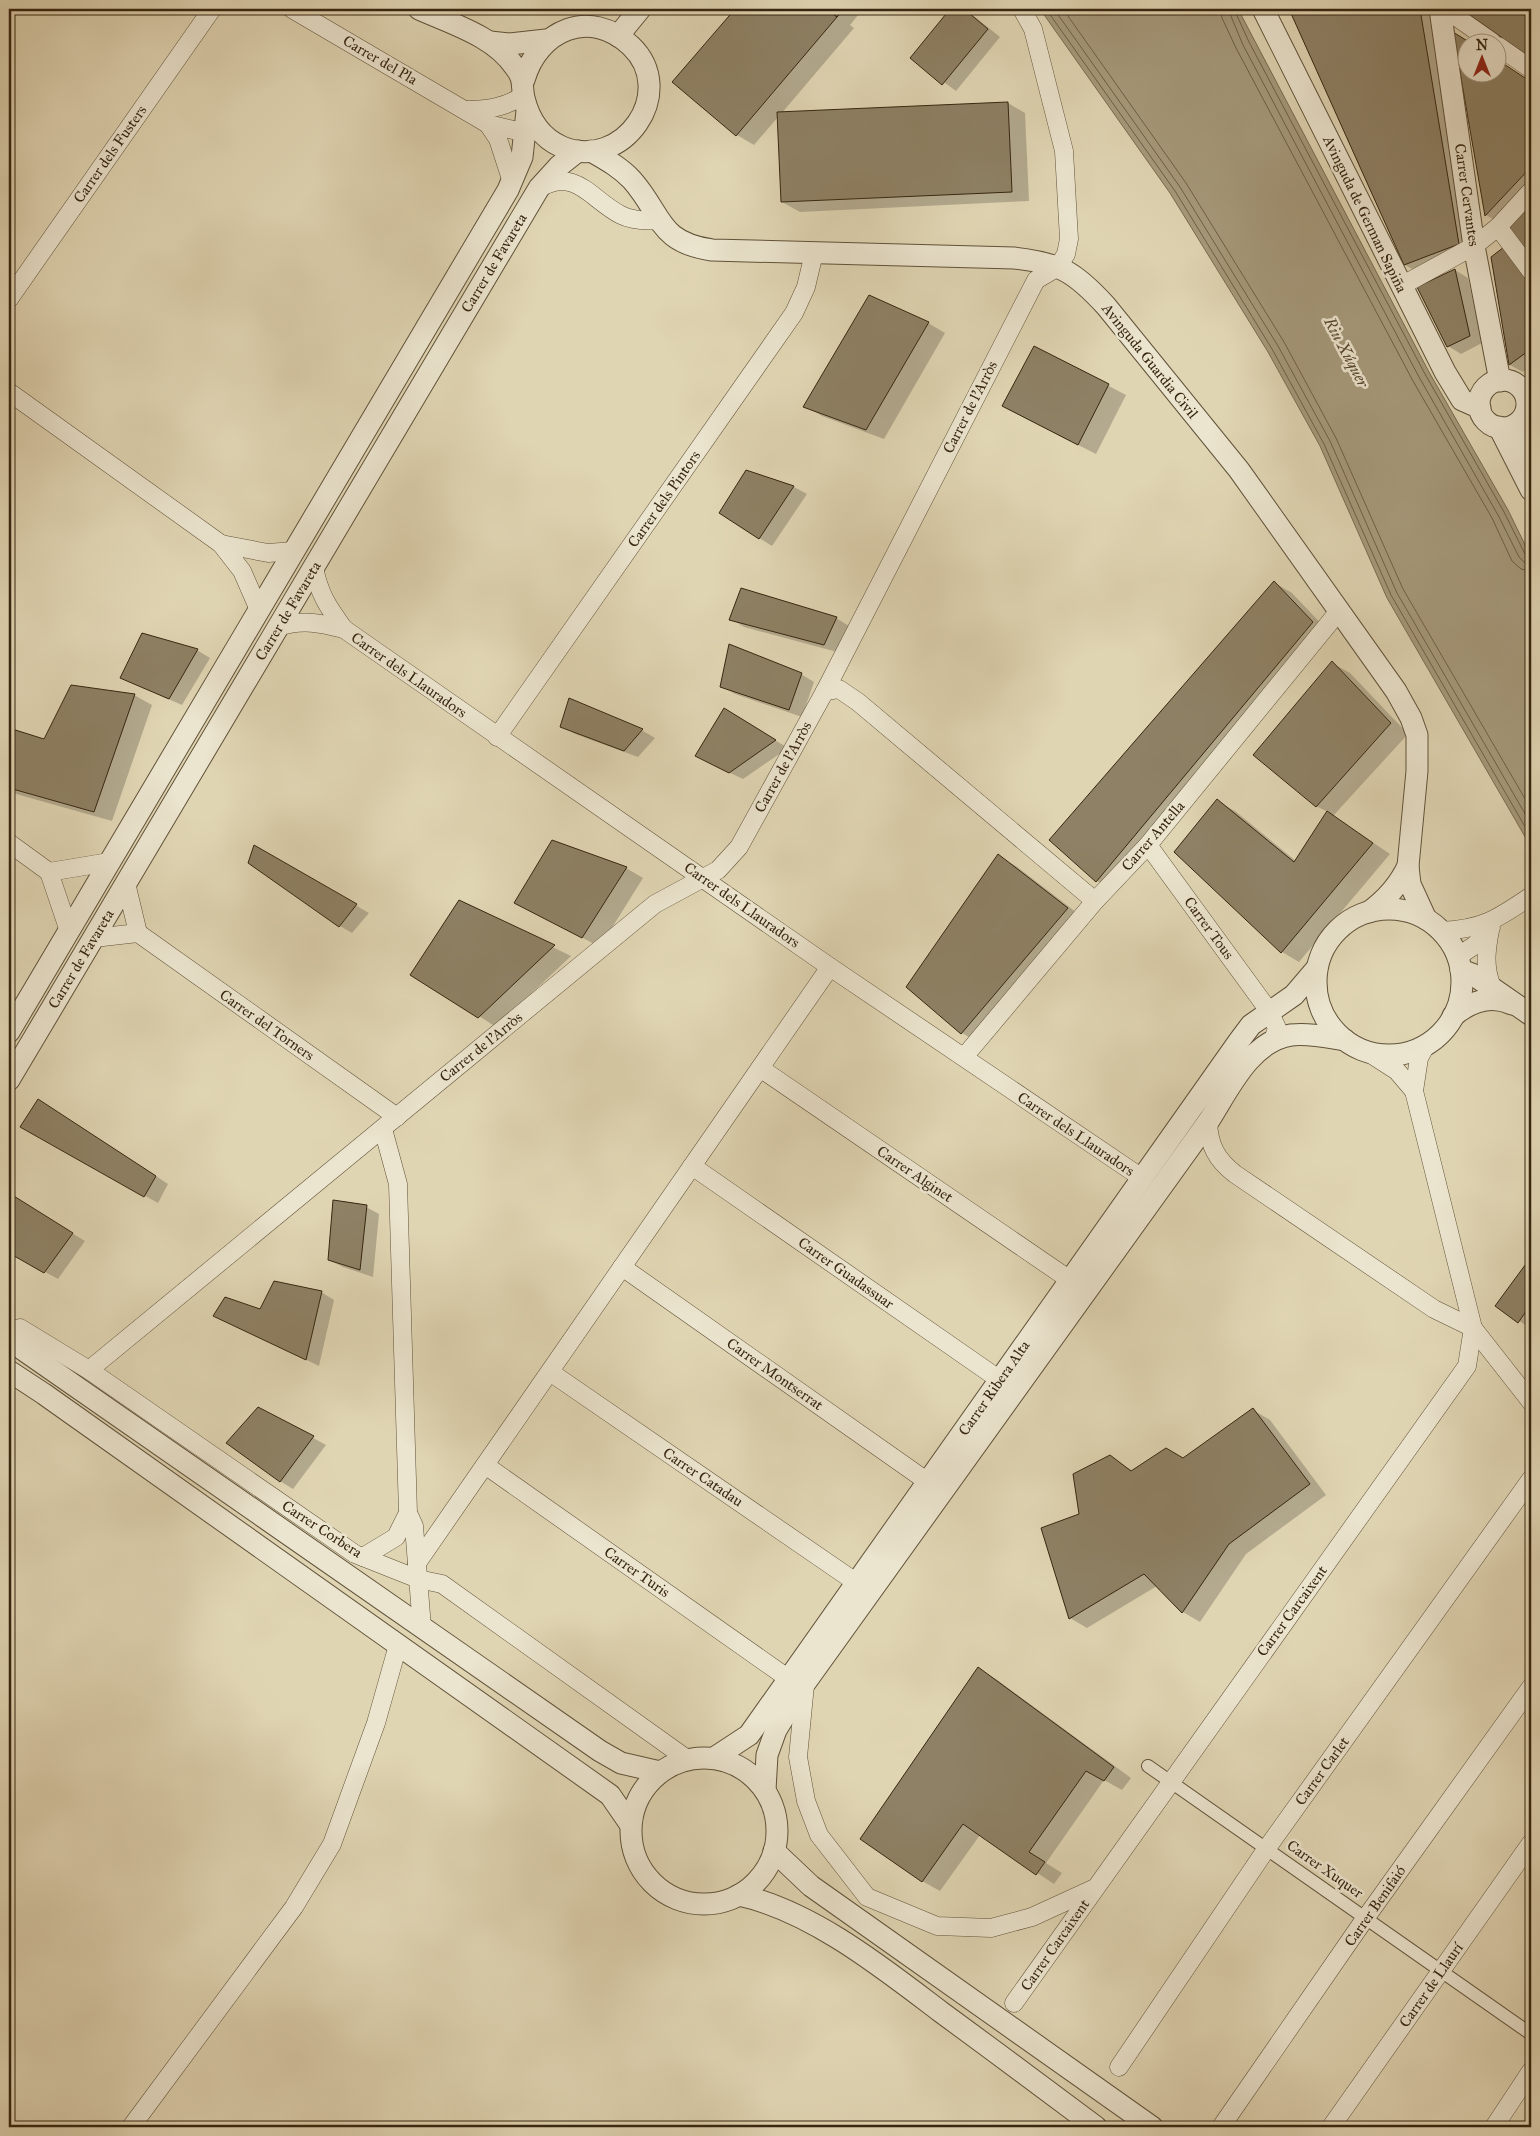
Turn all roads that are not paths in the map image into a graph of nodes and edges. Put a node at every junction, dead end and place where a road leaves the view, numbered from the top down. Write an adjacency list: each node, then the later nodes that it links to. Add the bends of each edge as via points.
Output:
1 (212, 9): 32 (street, Carrer dels Fusters)
2 (292, 9): 16 (street, Carrer del Pla)
3 (419, 9): 12 (street)
4 (640, 9): 10 (street)
5 (1022, 9): 29 (street, via 1034,29 1064,151 1068,239 1066,254)
6 (1263, 9): 31 (street, Avinguda de German Sapiña)
7 (1440, 9): 27 (street, Carrer Cervantes)
8 (1445, 9): 9 (street)
9 (1478, 32)
10 (618, 36): 11 (street, via 585,27 571,28); 19 (street, via 634,49 648,80 648,100)
11 (546, 40): 12 (street, via 510,44); 15 (street, via 532,58)
12 (490, 42): 15 (street, via 515,66)
13 (1508, 53): 14 (street)
14 (1531, 69)
15 (525, 95): 16 (street, via 509,105); 18 (street, Carrer de Favareta); 20 (street, via 536,126 547,138 562,146)
16 (467, 110): 17 (street, Carrer del Pla)
17 (488, 124): 18 (street, Carrer del Pla); 22 (street, Carrer del Pla, via 498,140)
18 (526, 133): 22 (street, Carrer de Favareta, via 522,157)
19 (630, 134): 20 (street, via 605,148); 21 (street)
20 (584, 151): 21 (street, via 622,170); 23 (street, Carrer de Favareta, via 559,166)
21 (633, 181): 25 (street, Avinguda Guardia Civil)
22 (512, 182): 41 (street, Carrer de Favareta)
23 (539, 188): 25 (street, via 551,181 578,184 622,216 642,222); 42 (street, Carrer de Favareta)
24 (1531, 191): 26 (street)
25 (659, 220): 28 (street, Avinguda Guardia Civil, via 679,241 692,247)
26 (1498, 226): 27 (street); 30 (street)
27 (1474, 246): 31 (street); 33 (street, Carrer Cervantes)
28 (814, 252): 29 (street, Avinguda Guardia Civil, via 1014,258 1040,260); 48 (street, Carrer dels Pintors, via 806,287 794,313)
29 (1058, 267): 44 (street, Avinguda Guardia Civil, via 1072,273 1106,306 1239,470); 47 (street, Carrer de l'Arròs, via 1036,280)
30 (1531, 271)
31 (1401, 286): 36 (street, Avinguda de German Sapiña, via 1462,400)
32 (9, 299)
33 (1500, 381): 34 (street, via 1514,383); 36 (street, via 1484,390)
34 (1528, 391): 37 (street, via 1527,408 1521,420)
35 (9, 392): 40 (street)
36 (1480, 408): 37 (street, via 1487,422)
37 (1507, 426): 38 (street); 39 (street)
38 (1531, 450)
39 (1531, 490)
40 (221, 544): 41 (street, via 268,553); 43 (street, via 242,571)
41 (294, 551): 43 (street, Carrer de Favareta)
42 (314, 567): 45 (street, Carrer de Favareta); 46 (street, Carrer dels Llauradors, via 325,602)
43 (259, 610): 51 (street, Carrer de Favareta)
44 (1339, 611): 50 (street, Carrer Antella); 52 (street, Avinguda Guardia Civil, via 1396,691 1417,735)
45 (278, 627): 46 (street, Carrer dels Llauradors, via 311,621); 55 (street, Carrer de Favareta)
46 (344, 629): 48 (street, Carrer dels Llauradors)
47 (825, 692): 54 (street, Carrer de l'Arròs, via 739,848 718,870); 57 (street, via 839,689 858,702)
48 (497, 736): 54 (street, Carrer dels Llauradors)
49 (9, 843): 53 (street)
50 (1148, 845): 57 (street, Carrer Antella); 68 (street, Carrer Tous)
51 (109, 862): 53 (street); 61 (street, Carrer de Favareta)
52 (1408, 866): 58 (street, Avinguda Guardia Civil, via 1384,901); 60 (street, Avinguda Guardia Civil, via 1410,884)
53 (50, 872): 61 (street)
54 (704, 877): 65 (street, Carrer dels Llauradors); 80 (street, Carrer de l'Arròs, via 655,904)
55 (126, 883): 62 (street); 63 (street, Carrer de Favareta)
56 (1531, 896): 59 (street)
57 (1095, 901): 76 (street, Carrer Antella)
58 (1369, 912): 60 (street, via 1388,909 1408,912); 66 (street, via 1351,920 1335,933)
59 (1494, 924): 60 (street); 64 (street); 67 (street, via 1485,960)
60 (1434, 925): 64 (street)
61 (69, 931): 71 (street, Carrer de Favareta)
62 (138, 933): 63 (street); 80 (street, Carrer del Torners)
63 (94, 938): 78 (street, Carrer de Favareta)
64 (1459, 964): 67 (street); 70 (street, via 1460,994)
65 (830, 967): 76 (street, Carrer dels Llauradors); 77 (street)
66 (1317, 968): 68 (street, Carrer Ribera Alta, via 1294,995); 73 (street, via 1318,1000 1333,1029)
67 (1492, 987): 69 (street)
68 (1269, 1011): 72 (street, via 1277,1028); 84 (street, Carrer Ribera Alta, via 1239,1040)
69 (1527, 1012): 70 (street, via 1506,1001 1490,999 1476,1001)
70 (1453, 1016): 74 (street, via 1442,1032)
71 (9, 1032)
72 (1273, 1040): 73 (street, Carrer Ribera Alta, via 1291,1035); 81 (street, Carrer Ribera Alta, via 1252,1057)
73 (1345, 1040): 75 (street)
74 (1426, 1044): 75 (street, via 1408,1052 1389,1055); 79 (street, via 1417,1066)
75 (1369, 1053): 79 (street, via 1397,1071)
76 (964, 1057): 84 (street, Carrer dels Llauradors)
77 (760, 1068): 83 (street); 86 (street, Carrer Alginet)
78 (9, 1080)
79 (1414, 1090): 87 (street)
80 (397, 1117): 82 (street, Carrer de l'Arròs)
81 (1208, 1122): 87 (street, via 1209,1140 1215,1152 1235,1174 1434,1309); 104 (street, Carrer Ribera Alta)
82 (383, 1129): 90 (street, Carrer de l'Arròs); 98 (street, via 398,1184)
83 (692, 1166): 85 (street); 93 (street, Carrer Guadassuar)
84 (1142, 1178): 86 (street, Carrer Ribera Alta)
85 (622, 1267): 92 (street); 97 (street, Carrer Montserrat)
86 (1070, 1280): 93 (street, Carrer Ribera Alta)
87 (1474, 1328): 94 (street); 110 (street, Carrer Carcaixent, via 1467,1366)
88 (9, 1330): 90 (street, Carrer Corbera, via 20,1328)
89 (9, 1340): 102 (street)
90 (89, 1370): 99 (street, Carrer Corbera, via 355,1554)
91 (9, 1371): 103 (street)
92 (550, 1372): 95 (street); 101 (street, Carrer Catadau)
93 (1000, 1380): 97 (street, Carrer Ribera Alta)
94 (1531, 1402)
95 (485, 1465): 100 (street); 104 (street, Carrer Turis)
96 (1531, 1480): 114 (street, Carrer Carlet)
97 (928, 1482): 101 (street, Carrer Ribera Alta)
98 (408, 1513): 99 (street, via 396,1537); 100 (street, via 414,1526)
99 (364, 1557): 100 (street, Carrer Corbera)
100 (417, 1571): 102 (street); 107 (street, Carrer Corbera, via 442,1584)
101 (857, 1583): 104 (street, Carrer Ribera Alta)
102 (422, 1628): 109 (street, via 600,1751 621,1763)
103 (398, 1645): 112 (street, via 610,1796); 125 (street, via 376,1723 332,1844 294,1907)
104 (797, 1681): 106 (street, Carrer Ribera Alta, via 749,1735); 111 (street, Carrer Ribera Alta, via 767,1755); 118 (street, Carrer Ribera Alta, via 798,1756 806,1801 819,1835)
105 (1531, 1687): 119 (street, Carrer Benifaió)
106 (714, 1758): 107 (street); 111 (street, via 734,1764 751,1775)
107 (687, 1759): 109 (street)
108 (1148, 1766): 110 (street, Carrer Xuquer)
109 (660, 1772): 112 (street, via 645,1786 635,1804)
110 (1170, 1780): 114 (street, Carrer Xuquer); 116 (street, Carrer Carcaixent)
111 (764, 1790): 115 (street, via 775,1815)
112 (630, 1824): 117 (street, via 632,1847 640,1868 654,1886 673,1898 695,1904 718,1903)
113 (1531, 1843): 120 (street, Carrer de Llaurí)
114 (1267, 1848): 119 (street, Carrer Xuquer); 123 (street, Carrer Carlet)
115 (774, 1851): 117 (street, via 766,1869); 127 (street, via 811,1886)
116 (1095, 1887): 118 (street, Carrer Carcaixent, via 1032,1917 991,1928 937,1926); 121 (street, Carrer Carcaixent)
117 (740, 1895): 126 (street, via 763,1900 794,1914 873,1961)
118 (867, 1897)
119 (1366, 1918): 120 (street, Carrer Xuquer); 128 (street, Carrer Benifaió)
120 (1441, 1971): 122 (street, Carrer Xuquer); 129 (street, Carrer de Llaurí)
121 (1014, 2003)
122 (1531, 2034)
123 (1119, 2067)
124 (1531, 2072): 130 (street)
125 (131, 2127)
126 (1096, 2127)
127 (1152, 2127)
128 (1221, 2127)
129 (1331, 2127)
130 (1494, 2127)

